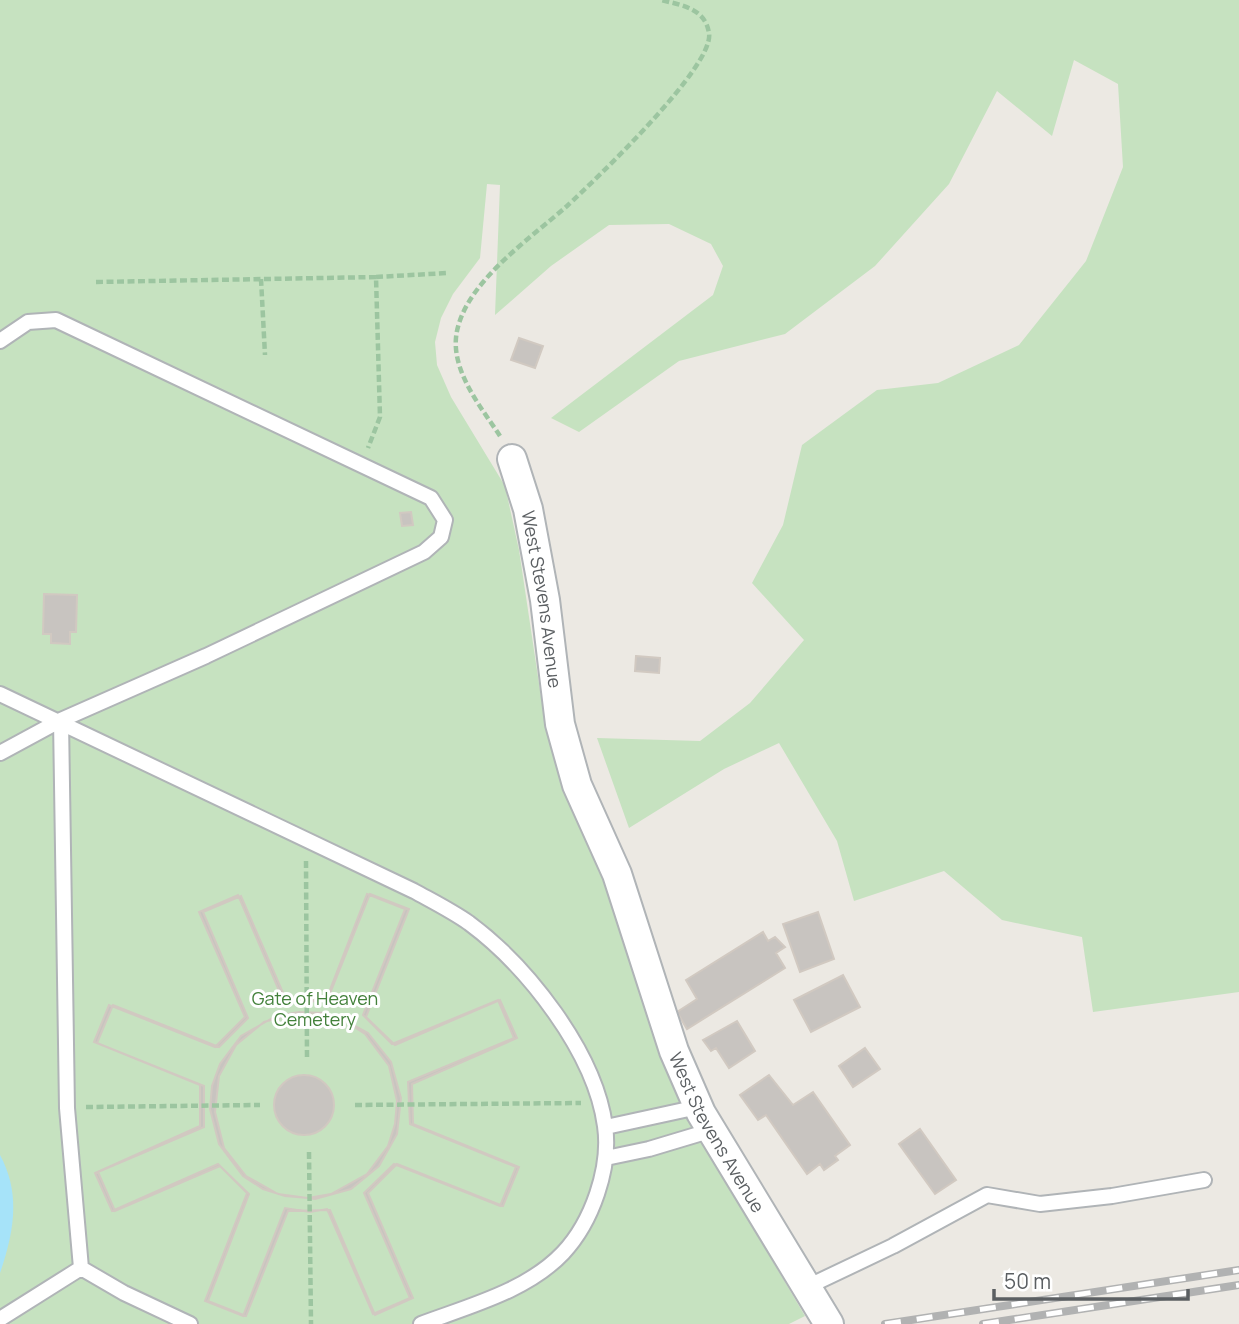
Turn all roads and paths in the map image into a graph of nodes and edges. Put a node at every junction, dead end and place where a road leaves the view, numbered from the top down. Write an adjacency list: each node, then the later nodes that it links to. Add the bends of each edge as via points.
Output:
1 (660, 0): 8 (path, via 691,8 705,20 710,40 701,64 609,166 506,259 459,322 456,347 463,372)
2 (447, 273): 3 (path)
3 (376, 277): 4 (path); 9 (path, via 380,417)
4 (261, 279): 5 (path); 7 (path)
5 (96, 282)
6 (0, 341): 9 (lane, via 28,322 57,320)
7 (265, 355)
8 (512, 459): 19 (street, West Stevens Avenue, via 537,551 570,764 617,874 674,1051)
9 (361, 465): 11 (lane, via 431,498 445,520 441,537 424,552)
10 (0, 694): 11 (lane)
11 (61, 720): 12 (lane); 13 (lane); 18 (lane)
12 (0, 753)
13 (306, 839): 14 (path); 15 (lane, via 414,891 468,923 513,963 547,1002 576,1046)
14 (307, 1058)
15 (600, 1102): 17 (path); 20 (lane)
16 (260, 1105): 18 (path)
17 (355, 1105)
18 (67, 1108): 24 (lane)
19 (704, 1119): 20 (lane); 22 (lane, via 649,1149); 25 (street, West Stevens Avenue)
20 (606, 1127): 22 (lane)
21 (309, 1153): 28 (path)
22 (606, 1158): 29 (lane, via 583,1224 562,1253 531,1279)
23 (1204, 1180): 25 (lane, via 1040,1203 987,1195)
24 (81, 1268): 26 (lane); 27 (lane)
25 (807, 1287): 30 (street, West Stevens Avenue)
26 (0, 1319)
27 (190, 1324)
28 (311, 1324)
29 (421, 1324)
30 (829, 1324)

